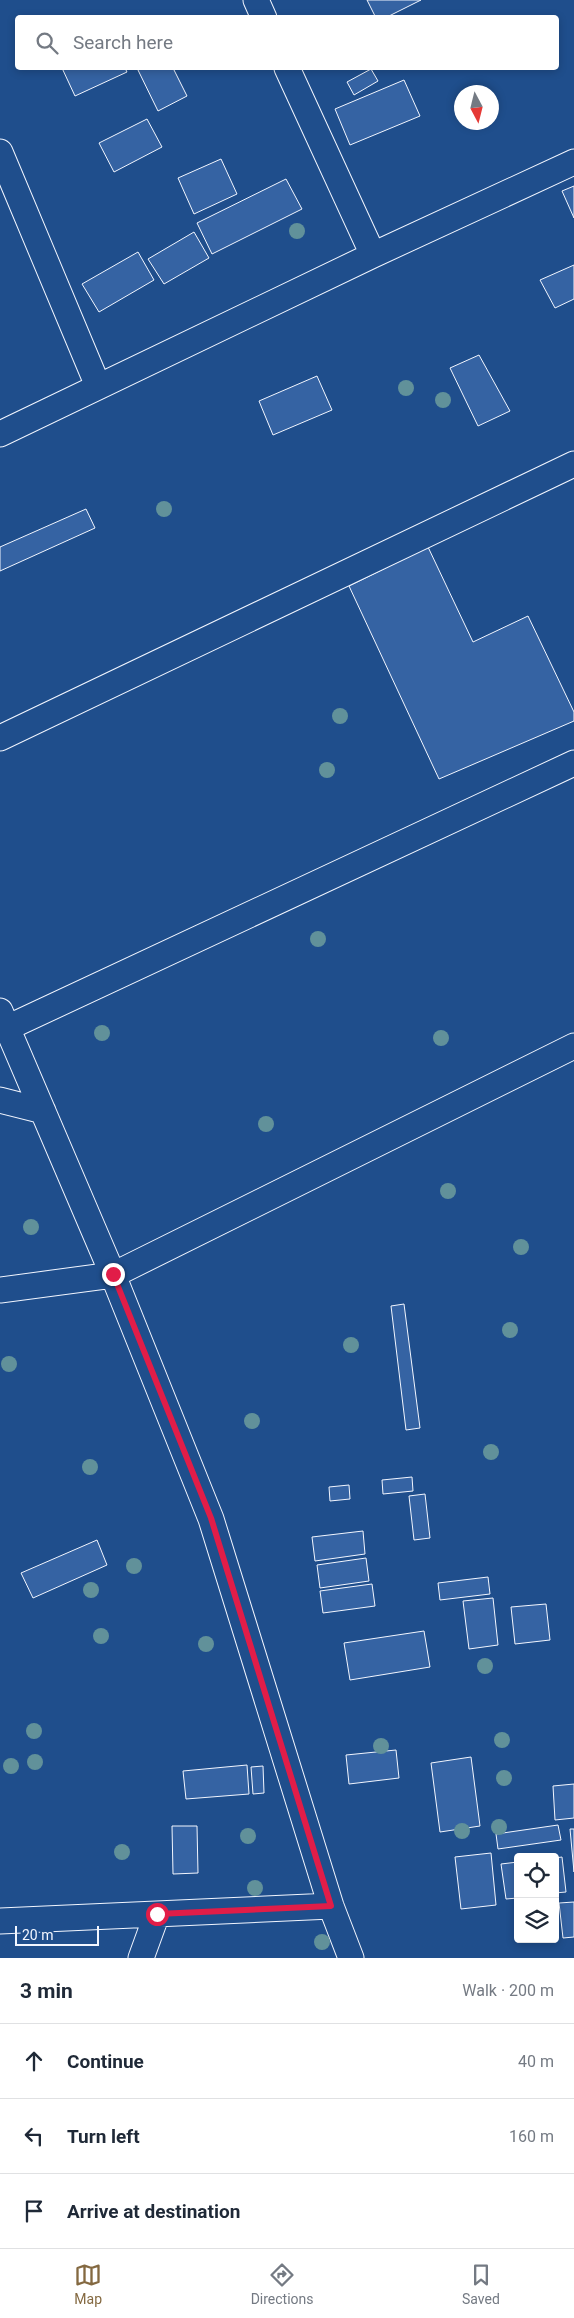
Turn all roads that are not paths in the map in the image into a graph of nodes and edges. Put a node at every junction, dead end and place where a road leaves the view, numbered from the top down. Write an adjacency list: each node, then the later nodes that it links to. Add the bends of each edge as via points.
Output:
1 (256, 0): 2 (street)
2 (263, 15)
3 (288, 70): 6 (street)
4 (0, 152): 7 (street)
5 (574, 162): 6 (street)
6 (373, 255): 7 (street)
7 (98, 386): 8 (street)
8 (0, 434)
9 (574, 464): 10 (street)
10 (0, 738)
11 (574, 763): 12 (street)
12 (4, 1019): 15 (street)
13 (574, 1046): 16 (street)
14 (0, 1100): 15 (street)
15 (43, 1111): 16 (street)
16 (113, 1274): 17 (street); 18 (street, via 211,1518)
17 (0, 1290)
18 (331, 1906): 19 (street); 22 (street)
19 (157, 1914): 20 (street); 21 (street)
20 (0, 1921)
21 (141, 1958)
22 (351, 1958)

